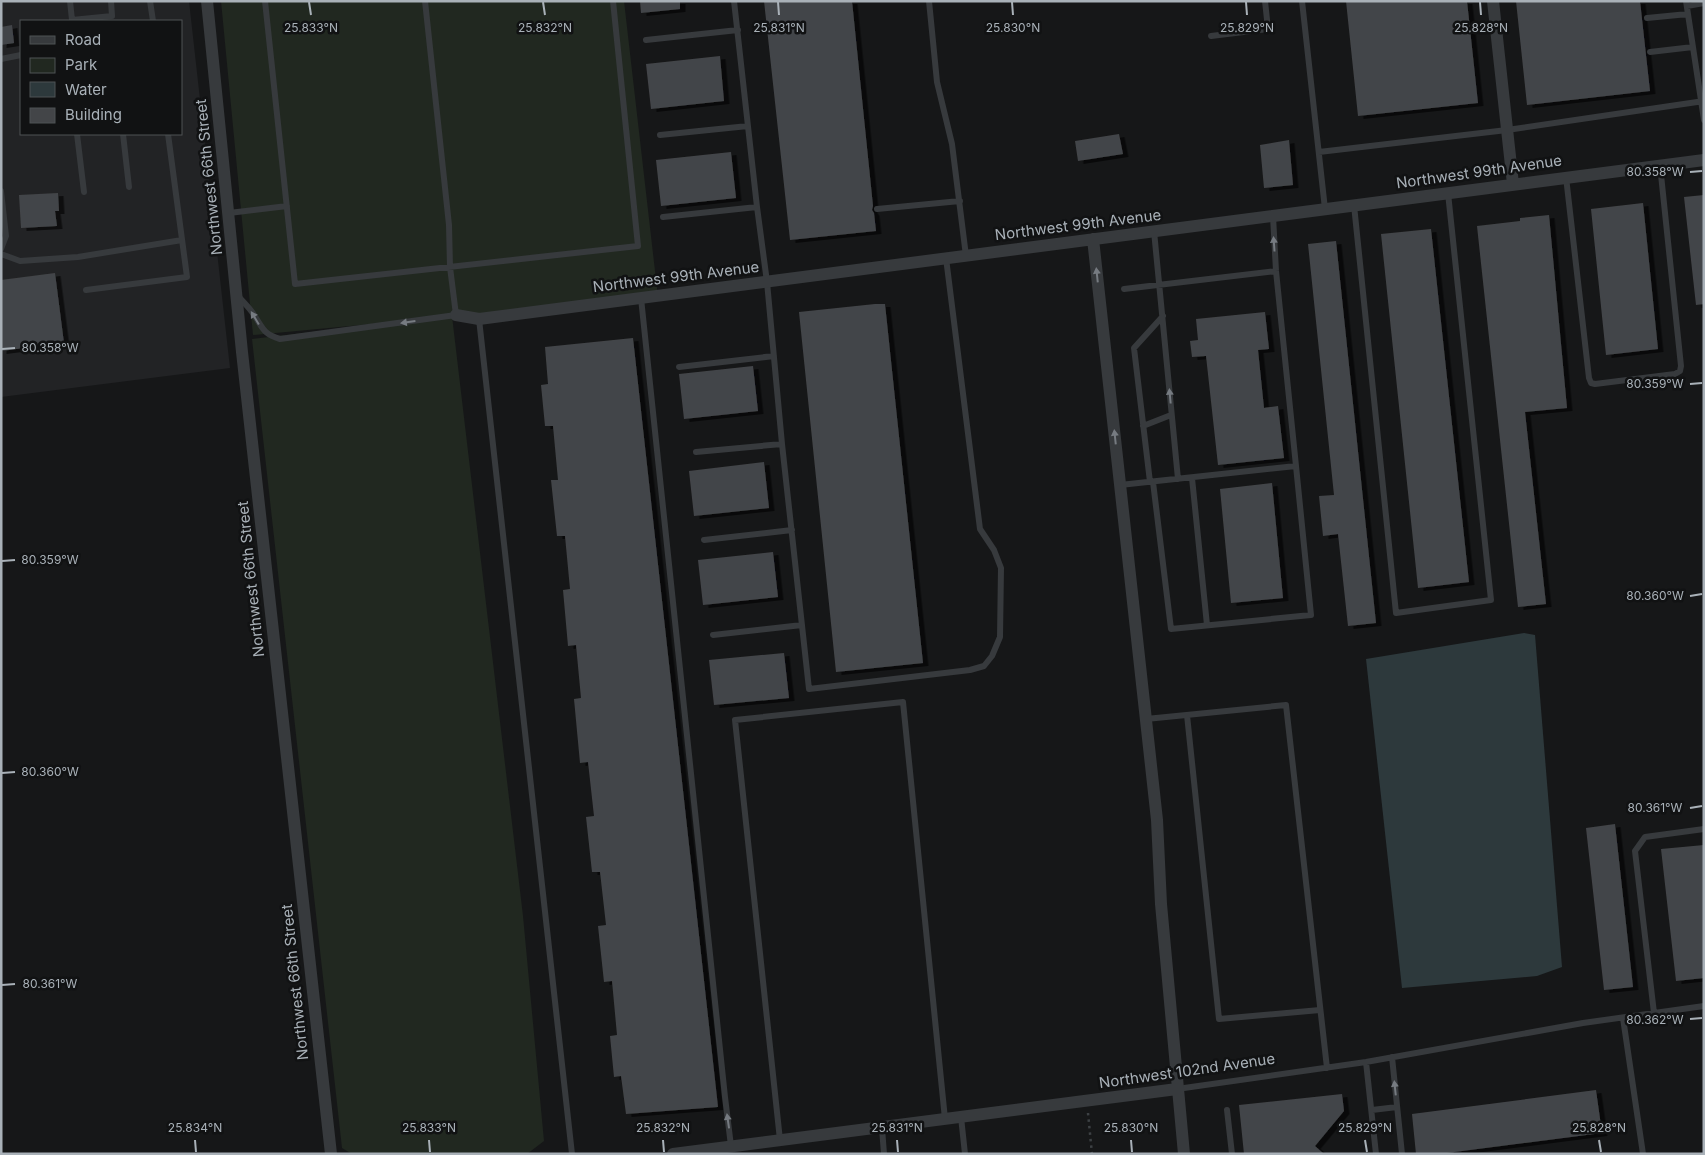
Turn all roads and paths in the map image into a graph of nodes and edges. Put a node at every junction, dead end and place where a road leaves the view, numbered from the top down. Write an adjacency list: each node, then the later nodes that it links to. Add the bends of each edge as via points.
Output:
1 (70, 1): 2 (lane, via 72,20 112,16)
2 (111, 1)
3 (150, 1): 17 (lane)
4 (206, 1): 48 (street, Northwest 66th Street)
5 (265, 1): 44 (lane)
6 (426, 1): 58 (lane, via 449,226)
7 (613, 1): 58 (lane, via 638,246)
8 (734, 1): 18 (lane)
9 (929, 1): 42 (lane, via 937,82 952,144)
10 (1266, 1): 19 (lane, via 1268,29)
11 (1302, 1): 33 (lane)
12 (1493, 1): 28 (street)
13 (1687, 3): 14 (lane); 15 (lane)
14 (1704, 3)
15 (1688, 14): 16 (lane); 21 (lane)
16 (1647, 18)
17 (153, 20)
18 (738, 30): 20 (lane); 27 (lane)
19 (1211, 36)
20 (646, 40)
21 (1693, 48): 22 (lane); 25 (lane)
22 (1650, 52)
23 (20, 55): 24 (lane)
24 (1, 59)
25 (1703, 101): 26 (lane); 28 (lane)
26 (1704, 120)
27 (748, 126): 32 (lane); 45 (lane)
28 (1507, 130): 33 (lane); 37 (street)
29 (77, 135): 40 (lane)
30 (123, 135): 38 (lane)
31 (168, 135): 53 (lane)
32 (660, 135)
33 (1319, 152): 47 (lane)
34 (1704, 160): 35 (street, Northwest 99th Avenue)
35 (1660, 165): 36 (street, Northwest 99th Avenue); 36 (lane, via 1681,366 1675,374 1591,383)
36 (1566, 177): 37 (street, Northwest 99th Avenue)
37 (1513, 184): 41 (street, Northwest 99th Avenue)
38 (129, 187)
39 (1, 192): 54 (lane, via 6,236)
40 (84, 192)
41 (1448, 193): 43 (street, Northwest 99th Avenue); 43 (lane, via 1491,600 1396,613)
42 (960, 201): 46 (lane); 56 (lane)
43 (1354, 205): 47 (street, Northwest 99th Avenue)
44 (287, 206): 48 (lane); 58 (lane, via 295,284)
45 (757, 207): 50 (lane); 60 (lane)
46 (877, 209)
47 (1326, 209): 49 (street, Northwest 99th Avenue)
48 (229, 213): 64 (street, Northwest 66th Street)
49 (1273, 216): 51 (street, Northwest 99th Avenue); 59 (lane, one-way to 49)
50 (663, 217)
51 (1154, 231): 52 (street, Northwest 99th Avenue); 61 (lane)
52 (1093, 239): 56 (street, Northwest 99th Avenue); 79 (street, one-way to 52)
53 (182, 240): 55 (lane, via 78,257 20,261); 63 (lane, via 187,277)
54 (1, 249)
55 (1, 254)
56 (966, 256): 57 (street, Northwest 99th Avenue)
57 (946, 258): 60 (street, Northwest 99th Avenue); 82 (lane, via 980,529 1001,568 1000,637 984,666 970,670 809,689)
58 (450, 267): 66 (lane)
59 (1276, 271): 61 (lane); 75 (lane)
60 (767, 282): 65 (street, Northwest 99th Avenue); 69 (lane)
61 (1159, 284): 62 (lane); 67 (lane)
62 (1124, 289)
63 (86, 290)
64 (238, 295): 66 (lane, one-way to 64, via 280,339 265,332); 105 (street, Northwest 66th Street)
65 (641, 298): 68 (street, Northwest 99th Avenue); 104 (lane, one-way to 65)
66 (456, 315): 68 (street, Northwest 99th Avenue)
67 (1162, 316): 71 (lane, one-way to 67); 72 (lane, via 1134,348)
68 (479, 319): 106 (lane)
69 (774, 356): 70 (lane); 73 (lane)
70 (679, 367)
71 (1171, 415): 72 (lane); 77 (lane)
72 (1143, 426): 78 (lane)
73 (782, 444): 74 (lane); 80 (lane)
74 (696, 452)
75 (1296, 466): 76 (lane); 83 (lane, via 1312,615)
76 (1192, 478): 77 (lane); 83 (lane)
77 (1178, 479): 78 (lane)
78 (1151, 482): 79 (lane); 83 (lane, via 1171,629)
79 (1120, 485): 86 (street)
80 (792, 530): 81 (lane); 82 (lane)
81 (704, 540)
82 (802, 625): 84 (lane)
83 (1207, 625)
84 (713, 635)
85 (1187, 715): 86 (lane); 89 (lane, via 1286,705); 89 (lane, via 1219,1019)
86 (1146, 719): 95 (street, via 1157,820)
87 (1704, 829): 90 (lane, via 1644,837 1635,851)
88 (1704, 1006): 90 (lane, Northwest 102nd Avenue)
89 (1320, 1010): 94 (lane)
90 (1654, 1013): 91 (lane, Northwest 102nd Avenue)
91 (1623, 1018): 92 (lane, Northwest 102nd Avenue); 115 (lane)
92 (1392, 1057): 93 (lane, Northwest 102nd Avenue); 97 (lane, one-way to 92)
93 (1366, 1062): 94 (lane, Northwest 102nd Avenue); 99 (lane)
94 (1327, 1068): 95 (lane, Northwest 102nd Avenue)
95 (1177, 1089): 96 (street, Northwest 102nd Avenue); 111 (street)
96 (1087, 1101): 100 (street, Northwest 102nd Avenue); 110 (path)
97 (1397, 1107): 99 (lane); 114 (lane)
98 (1227, 1110): 112 (lane)
99 (1372, 1110): 113 (lane)
100 (961, 1117): 101 (street, Northwest 102nd Avenue); 109 (lane)
101 (945, 1120): 102 (street, Northwest 102nd Avenue); 103 (lane, via 903,702 735,720)
102 (882, 1128): 103 (street, Northwest 102nd Avenue); 108 (lane)
103 (780, 1140): 104 (street, Northwest 102nd Avenue)
104 (732, 1146): 107 (street, Northwest 102nd Avenue)
105 (331, 1154)
106 (572, 1154)
107 (673, 1154)
108 (884, 1154)
109 (965, 1154)
110 (1092, 1154)
111 (1184, 1154)
112 (1232, 1154)
113 (1376, 1154)
114 (1402, 1154)
115 (1643, 1154)

